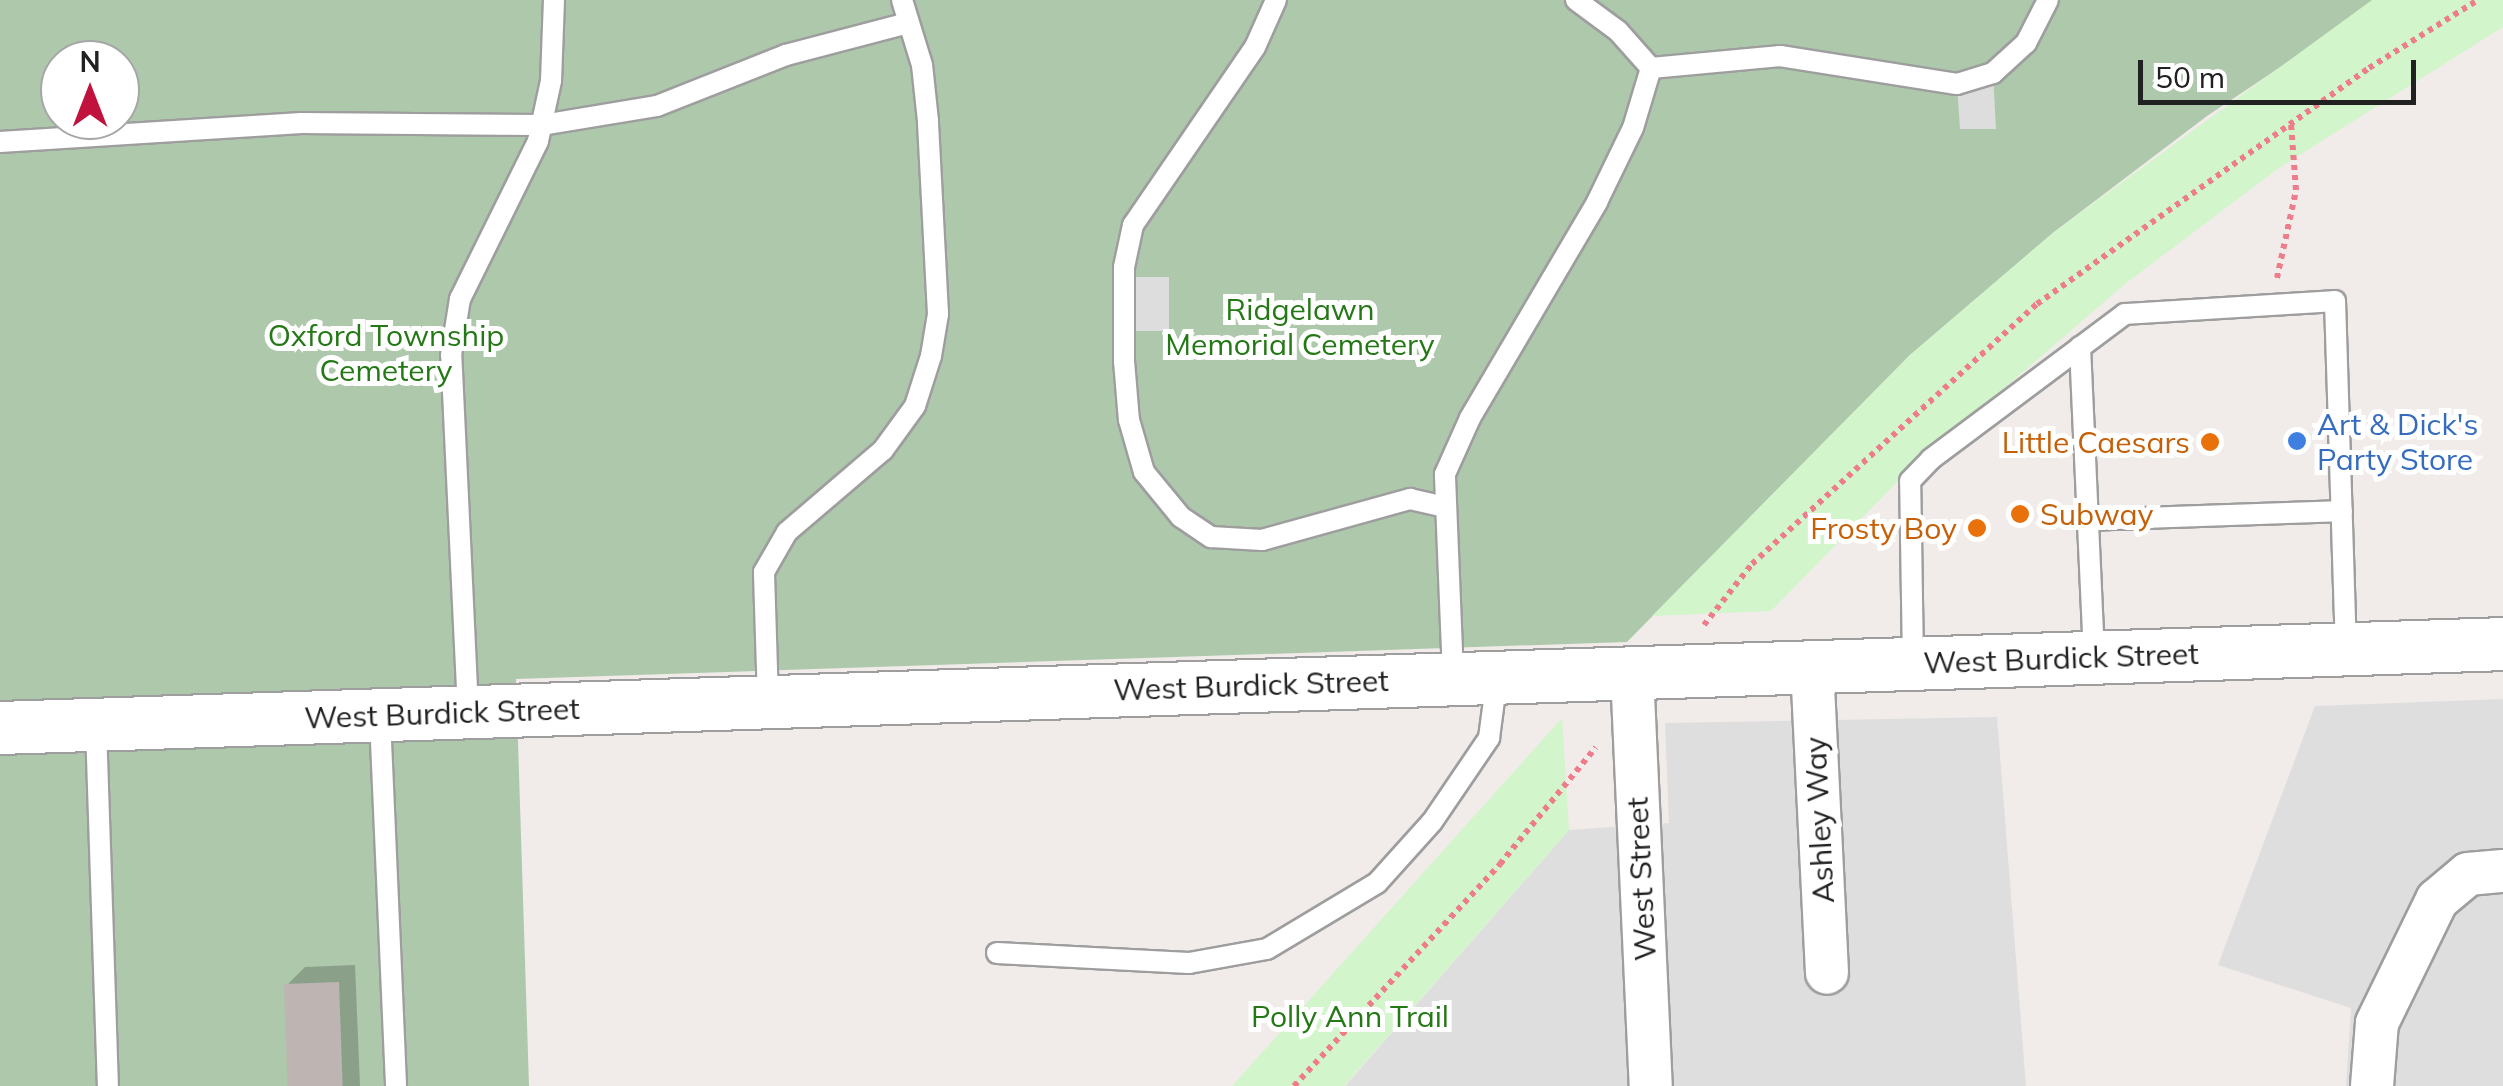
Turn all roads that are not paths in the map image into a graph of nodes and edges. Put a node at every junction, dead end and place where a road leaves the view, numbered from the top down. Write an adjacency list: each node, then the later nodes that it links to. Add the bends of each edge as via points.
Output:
1 (554, 0): 8 (lane)
2 (902, 0): 6 (lane)
3 (1276, 0): 11 (lane, via 1246,61 1133,225 1124,267 1124,361 1144,472 1181,517 1212,537 1262,540 1410,500)
4 (1576, 0): 7 (lane, via 1618,31)
5 (2048, 0): 7 (lane, via 2026,43 1993,72 1957,84 1780,56)
6 (908, 23): 8 (lane, via 786,55 657,106); 21 (lane, via 928,121 938,314 931,356 914,406 883,450 788,532 764,572)
7 (1651, 68): 11 (lane, via 1597,202 1470,418 1444,474)
8 (542, 125): 9 (lane, via 301,123); 22 (lane, via 460,299 452,355)
9 (0, 142)
10 (2080, 347): 12 (lane, via 2125,314 2335,302); 13 (lane); 17 (lane, via 1910,481)
11 (1444, 507): 19 (lane)
12 (2342, 511): 13 (lane); 15 (lane)
13 (2088, 520): 16 (lane)
14 (2503, 644): 15 (street, West Burdick Street)
15 (2346, 649): 16 (street, West Burdick Street)
16 (2094, 657): 17 (street, West Burdick Street)
17 (1912, 663): 18 (street, West Burdick Street)
18 (1812, 666): 20 (street, West Burdick Street); 28 (street, Ashley Way)
19 (1475, 677): 20 (street, West Burdick Street); 21 (street, West Burdick Street); 27 (lane, via 1489,738 1432,822 1377,883 1268,949 1189,963)
20 (1643, 683): 31 (street, West Street)
21 (768, 702): 22 (street, West Burdick Street)
22 (468, 712): 23 (street, West Burdick Street)
23 (380, 715): 24 (street, West Burdick Street); 30 (lane)
24 (96, 724): 25 (street, West Burdick Street); 29 (lane)
25 (0, 728)
26 (2503, 871): 32 (street, via 2468,874 2437,900 2377,1023)
27 (998, 953)
28 (1828, 972)
29 (108, 1086)
30 (396, 1086)
31 (1650, 1086)
32 (2372, 1086)

